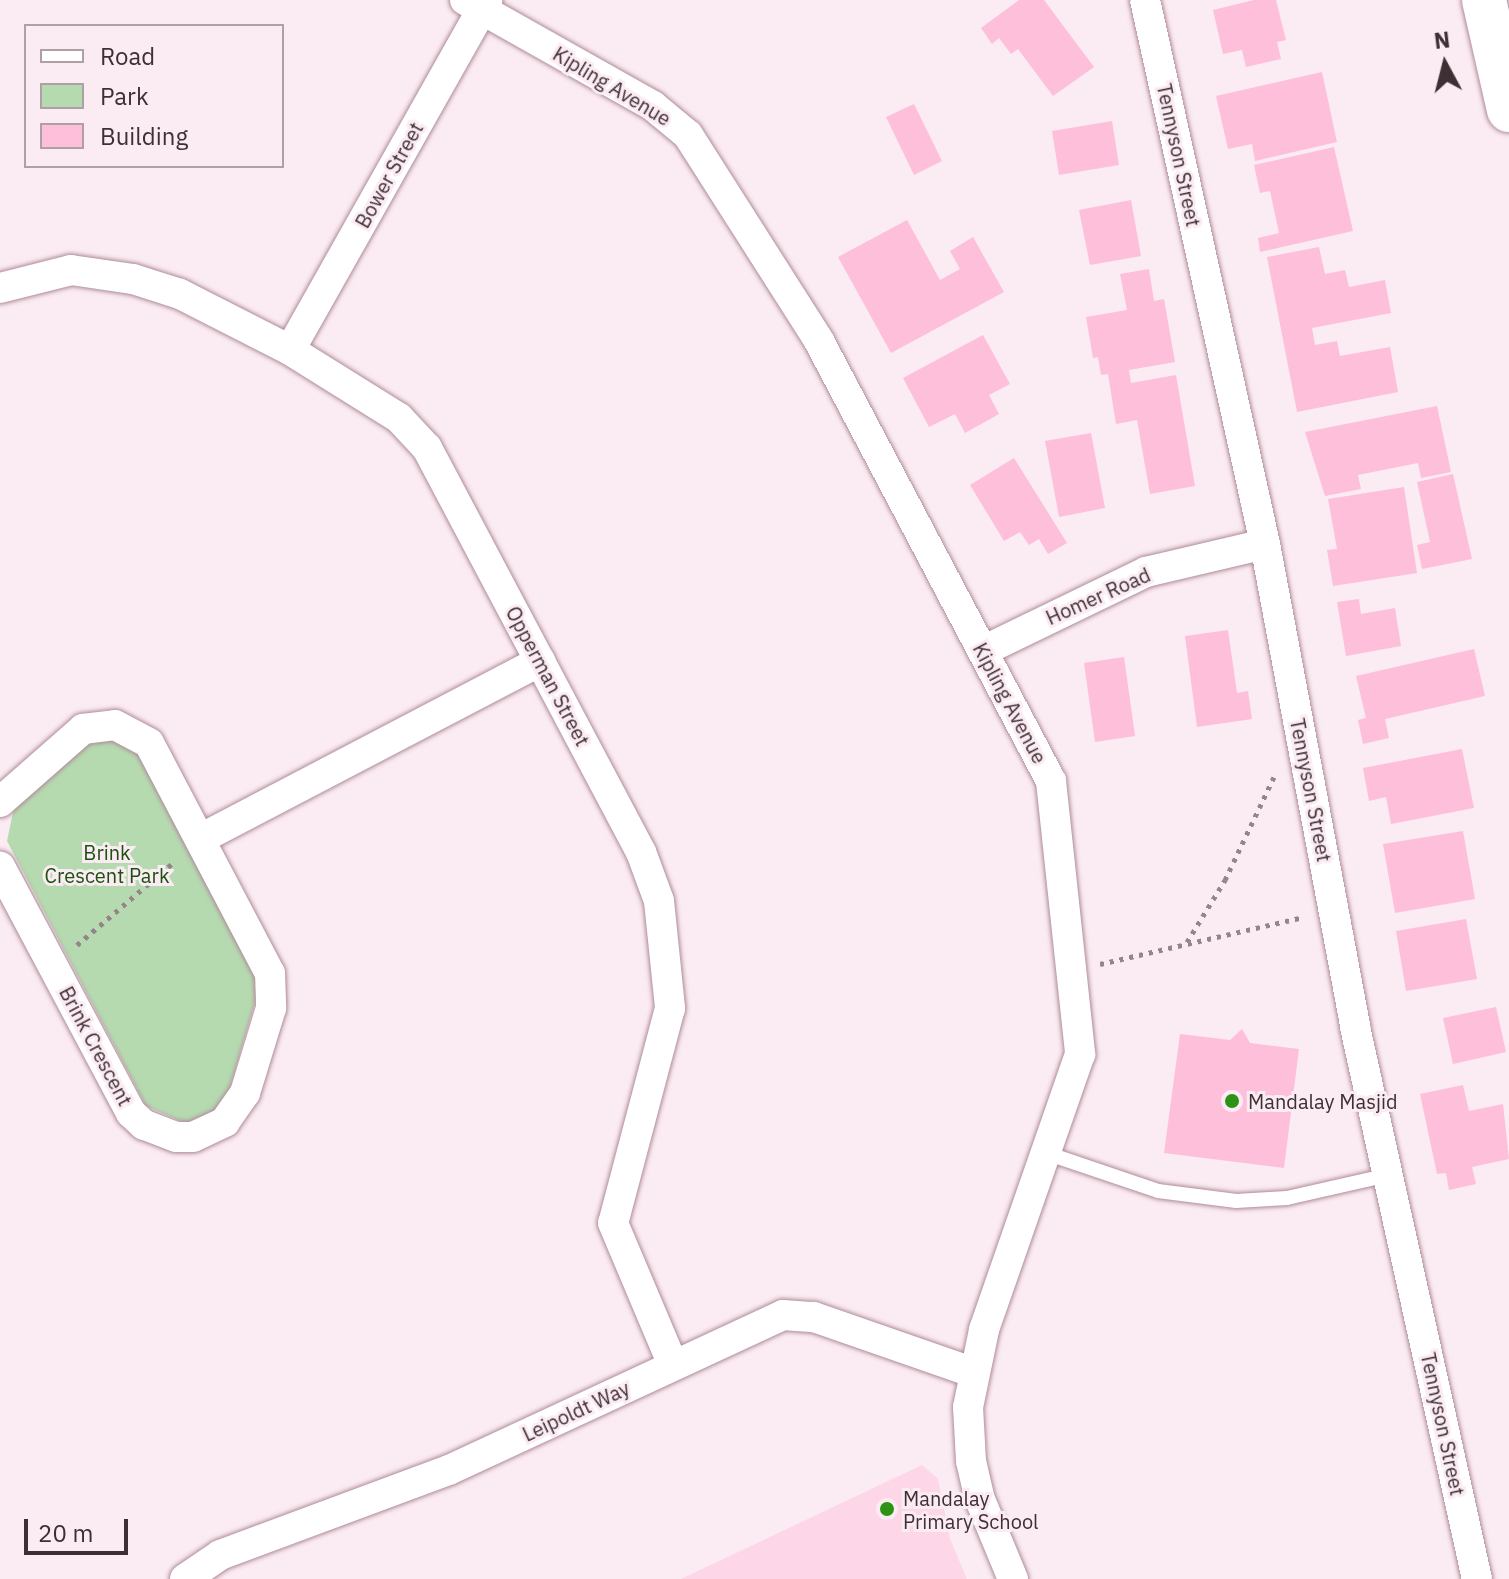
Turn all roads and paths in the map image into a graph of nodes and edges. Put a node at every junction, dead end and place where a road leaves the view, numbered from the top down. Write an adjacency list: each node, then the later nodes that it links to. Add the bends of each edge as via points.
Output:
1 (1145, 0): 7 (street, Tennyson Street)
2 (1484, 0): 4 (main road)
3 (478, 3): 6 (street, Bower Street); 8 (street, Kipling Avenue, via 653,106 688,135 819,341)
4 (1509, 110)
5 (0, 288): 6 (street, Opperman Street, via 71,270 133,279 180,294)
6 (290, 350): 9 (street, Opperman Street, via 399,418 427,448)
7 (1265, 544): 8 (street, Homer Road, via 1146,572); 14 (street, Tennyson Street)
8 (983, 651): 17 (street, Kipling Avenue, via 1055,796)
9 (540, 661): 12 (street); 20 (street, Opperman Street, via 641,852 659,901 670,1008 613,1223)
10 (1279, 768): 15 (path, via 1225,880)
11 (0, 802): 12 (street, Brink Crescent, via 69,737 99,725 115,725 149,743)
12 (200, 839): 16 (path); 16 (street, Brink Crescent, via 267,962 272,985 271,1008 245,1093 225,1122 193,1137 176,1137 144,1125 131,1113)
13 (0, 867): 16 (street, Brink Crescent)
14 (1333, 911): 15 (path); 19 (street, Tennyson Street)
15 (1187, 942): 17 (path)
16 (53, 966)
17 (1075, 970): 18 (street, Kipling Avenue, via 1080,1054)
18 (1049, 1154): 19 (lane, via 1158,1191 1236,1201 1287,1198); 21 (street, Kipling Avenue)
19 (1388, 1175): 24 (street, Tennyson Street)
20 (673, 1365): 21 (street, Leipoldt Way, via 772,1318 794,1314); 22 (street, Leipoldt Way, via 449,1470 220,1555)
21 (972, 1372): 23 (street, Kipling Avenue, via 971,1461 979,1497)
22 (185, 1579)
23 (1013, 1579)
24 (1477, 1579)

